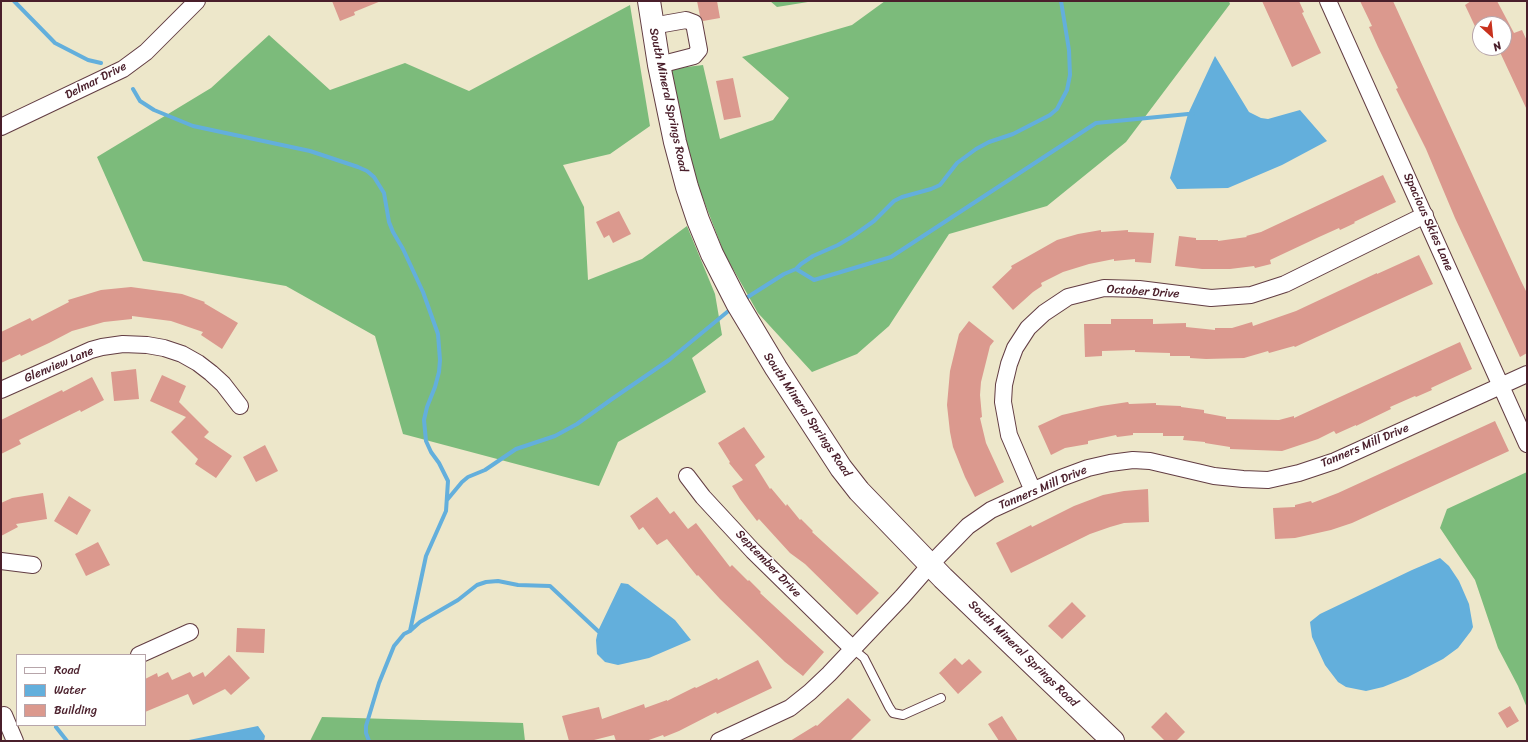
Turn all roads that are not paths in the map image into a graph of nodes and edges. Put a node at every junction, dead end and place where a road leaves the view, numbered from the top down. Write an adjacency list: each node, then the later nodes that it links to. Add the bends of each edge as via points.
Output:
1 (197, 1): 6 (street, Delmar Drive, via 146,52 123,69)
2 (649, 1): 4 (street, South Mineral Springs Road)
3 (1328, 1): 7 (street, Spacious Skies Lane)
4 (652, 26): 5 (street, South Mineral Springs Road); 5 (street, via 686,20 694,23 699,50 694,56)
5 (659, 65): 17 (street, South Mineral Springs Road, via 687,187 703,233 737,303 841,468)
6 (3, 122)
7 (1425, 216): 9 (street, Spacious Skies Lane); 14 (street, October Drive, via 1285,284 1251,295 1211,298 1139,289 1104,288 1068,297 1044,313 1028,328 1015,348 1009,364 1003,402 1009,435)
8 (1527, 374): 9 (street, Tanners Mill Drive)
9 (1501, 386): 12 (street, Spacious Skies Lane); 14 (street, Tanners Mill Drive, via 1335,461 1299,474 1268,480 1243,480 1150,461 1133,460 1088,468)
10 (1, 390): 11 (street, Glenview Lane, via 91,350 123,344 147,345 176,352 198,363 223,384)
11 (240, 406)
12 (1527, 444)
13 (687, 476): 19 (street, September Drive, via 753,551)
14 (1033, 491): 17 (street, Tanners Mill Drive, via 991,510 968,526)
15 (1, 561): 16 (street)
16 (33, 565)
17 (930, 565): 19 (street, Tanners Mill Drive); 25 (street, South Mineral Springs Road)
18 (190, 632): 20 (street)
19 (853, 649): 21 (lane, via 864,658 894,713 902,715); 24 (street, Tanners Mill Drive, via 790,708)
20 (141, 654)
21 (941, 698)
22 (7, 713): 23 (street)
23 (15, 741)
24 (719, 741)
25 (1113, 741)

